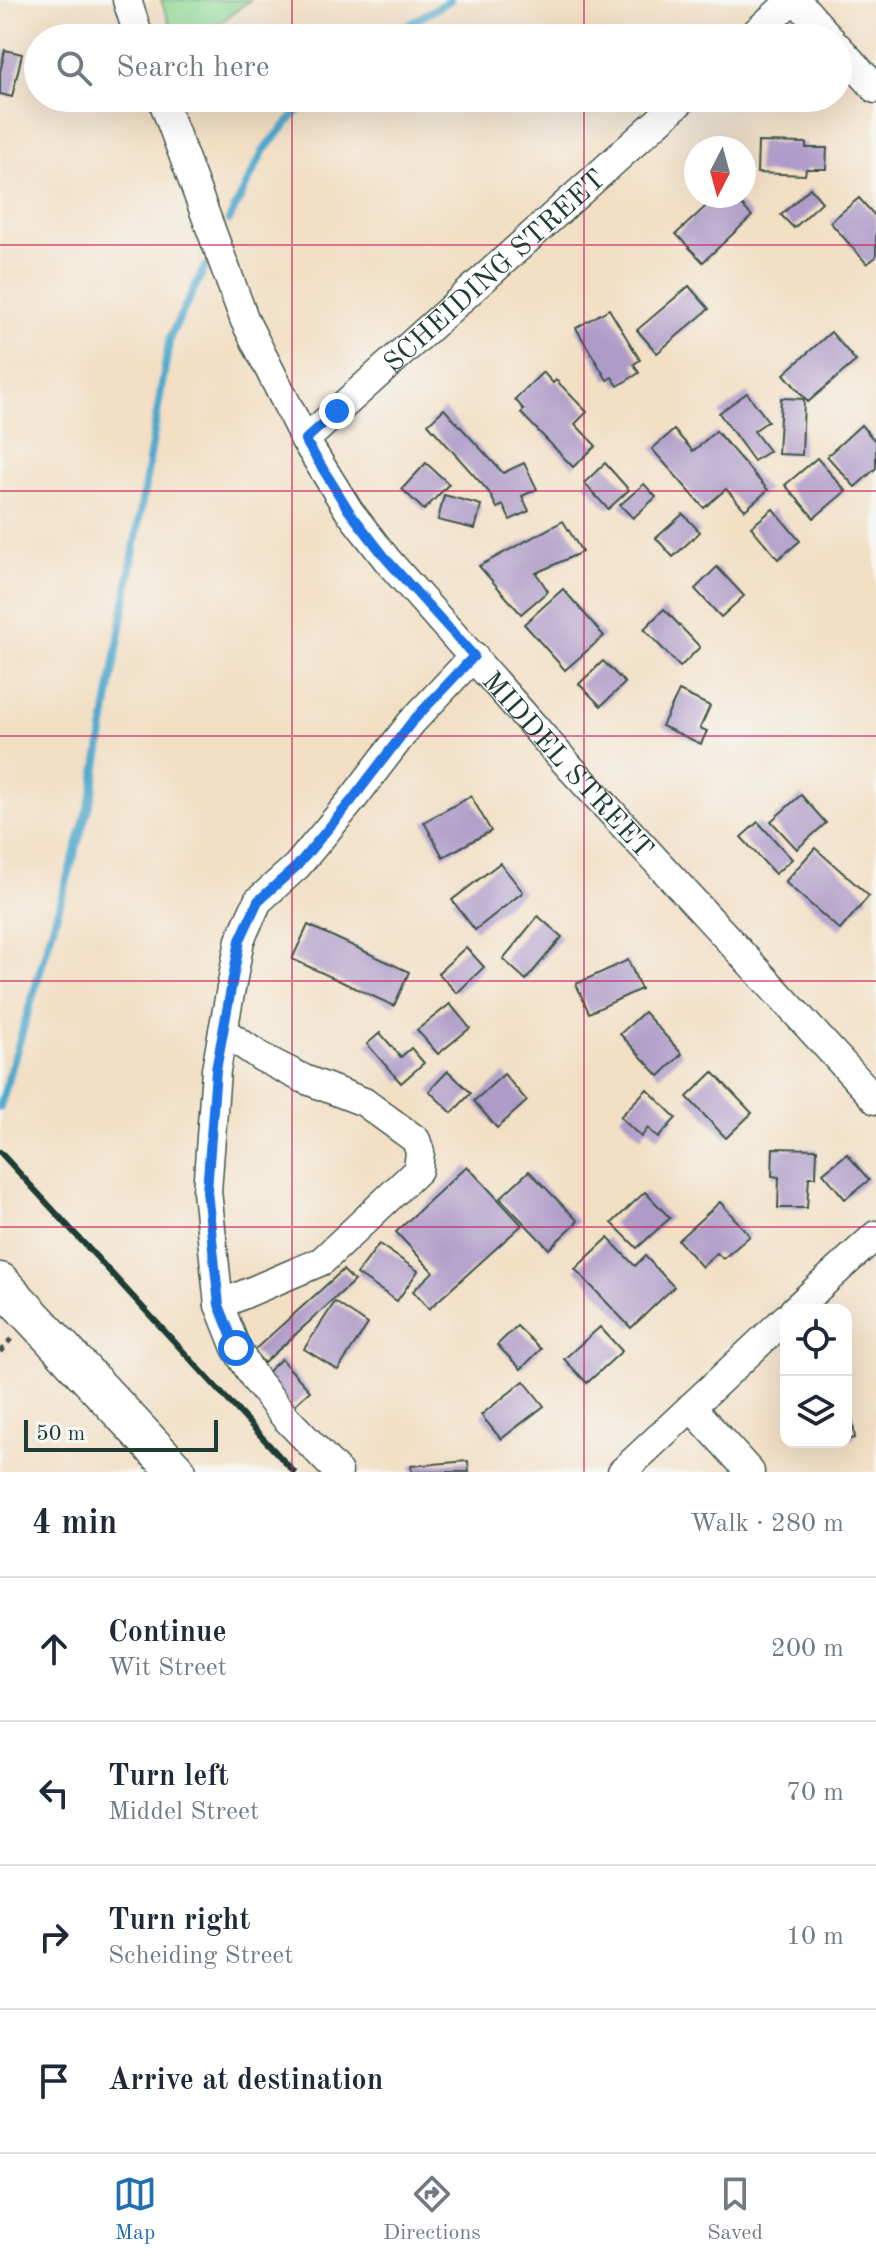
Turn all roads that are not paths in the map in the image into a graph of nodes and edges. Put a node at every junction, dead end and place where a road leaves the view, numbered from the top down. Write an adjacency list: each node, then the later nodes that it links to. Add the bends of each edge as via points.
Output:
1 (127, 0): 3 (street)
2 (794, 0): 4 (street); 5 (street)
3 (135, 24)
4 (766, 24)
5 (817, 24)
6 (852, 62): 7 (street)
7 (876, 89)
8 (167, 112): 10 (street, MIDDEL STREET, via 245,321)
9 (668, 112): 10 (street, SCHEIDING STREET)
10 (305, 440): 11 (street, MIDDEL STREET, via 368,536)
11 (474, 656): 12 (street, via 411,723 297,866 258,901 240,940); 13 (street, MIDDEL STREET)
12 (223, 1031): 17 (street, via 207,1191); 17 (street, via 293,1074 364,1102 416,1140 420,1152 418,1170 322,1261)
13 (876, 1100)
14 (876, 1235): 16 (street)
15 (0, 1282): 20 (street)
16 (801, 1304)
17 (219, 1305): 21 (street, via 255,1379)
18 (780, 1324): 19 (street)
19 (691, 1407): 22 (street); 23 (street)
20 (177, 1472)
21 (338, 1472)
22 (622, 1472)
23 (750, 1472)

